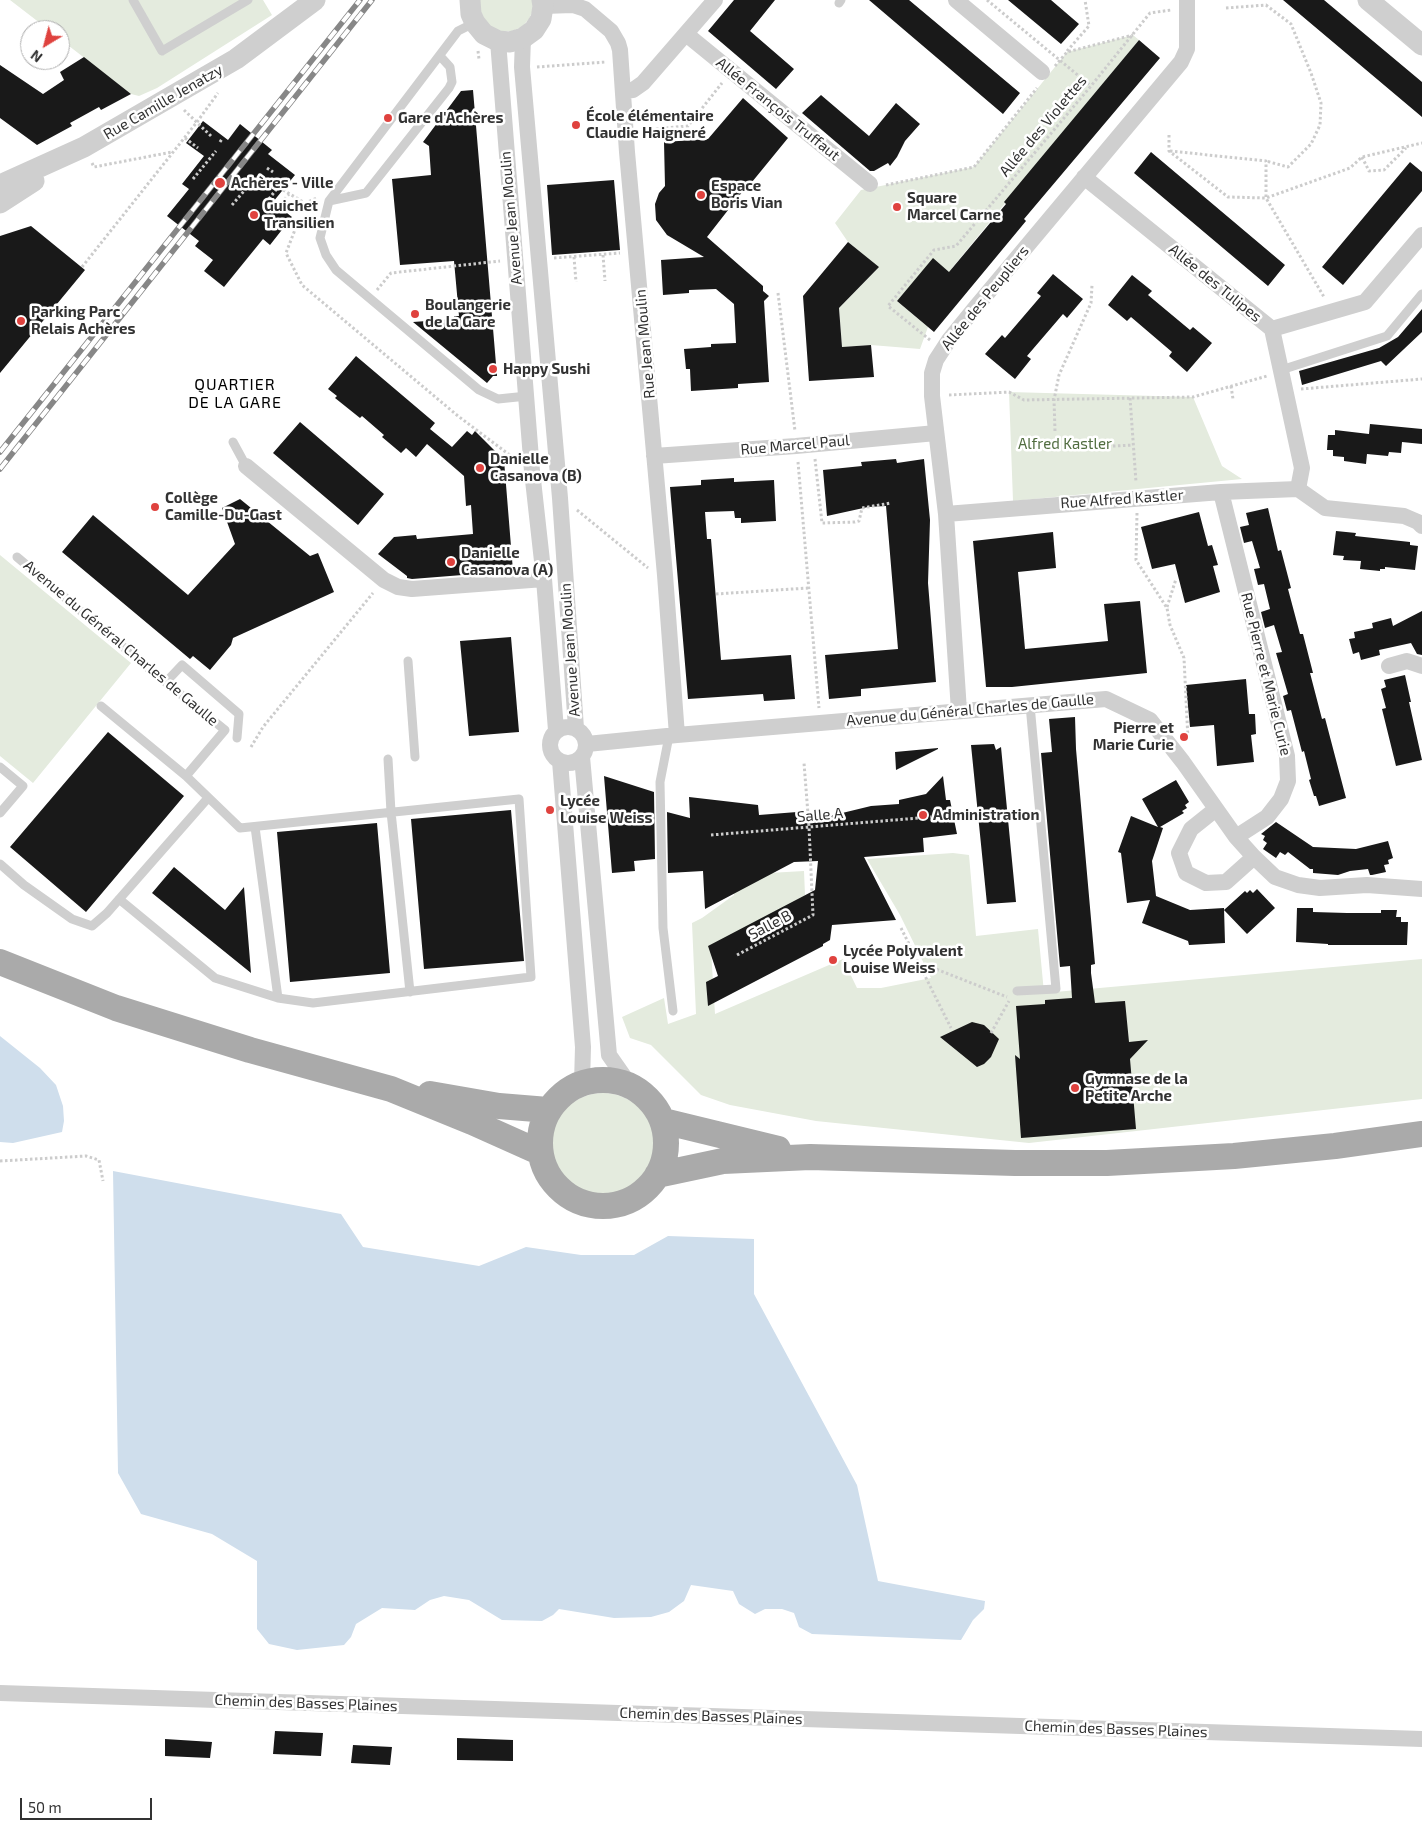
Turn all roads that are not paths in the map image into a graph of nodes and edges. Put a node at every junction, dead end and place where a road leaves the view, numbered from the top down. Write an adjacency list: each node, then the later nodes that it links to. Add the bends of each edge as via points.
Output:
1 (133, 0): 2 (lane, via 162,51)
2 (248, 0)
3 (315, 0): 18 (street, Rue Camille Jenatzy, via 236,59)
4 (470, 0): 10 (street)
5 (715, 0): 11 (street)
6 (956, 0): 16 (street)
7 (1368, 0): 14 (street)
8 (543, 3): 12 (street, via 541,18 534,30); 17 (street, Rue Jean Moulin, via 574,5 592,14 611,31 618,43)
9 (1187, 4): 19 (street, Allée des Peupliers, via 1188,49 1181,62)
10 (475, 23): 13 (street, via 484,34); 15 (lane, via 458,31)
11 (686, 34): 17 (street, via 644,84); 21 (street, Allée François Truffaut)
12 (523, 38): 13 (street); 28 (street, Avenue Jean Moulin, via 522,67)
13 (498, 41): 29 (street, Avenue Jean Moulin)
14 (1422, 45)
15 (440, 56): 22 (lane); 22 (lane, via 450,67 452,82 449,88 366,193)
16 (1046, 74)
17 (624, 91): 32 (street, Rue Jean Moulin)
18 (84, 147): 20 (street, Rue Camille Jenatzy); 23 (street)
19 (1084, 177): 26 (street, Allée des Tulipes); 30 (street, Allée des Peupliers, via 936,360 932,373)
20 (0, 185)
21 (875, 185)
22 (329, 201): 29 (lane, via 320,238 336,270 479,390 498,399)
23 (0, 203)
24 (1422, 235): 26 (street, Allée des Tulipes, via 1365,302)
25 (1422, 294): 27 (lane, via 1387,336)
26 (1272, 329): 27 (street)
27 (1283, 380): 34 (street, via 1302,468)
28 (549, 393): 29 (street); 47 (street, Avenue Jean Moulin, via 560,498)
29 (527, 396): 39 (street, Avenue Jean Moulin)
30 (936, 432): 32 (street, Rue Marcel Paul); 36 (street, Allée des Peupliers)
31 (233, 442): 33 (lane)
32 (654, 456): 49 (street, Rue Jean Moulin, via 666,584)
33 (246, 466): 39 (street, via 384,580 398,587 412,589)
34 (1298, 489): 35 (street, Rue Alfred Kastler); 37 (street, via 1325,508 1404,516)
35 (1221, 492): 36 (street, Rue Alfred Kastler); 62 (street, Rue Pierre et Marie Curie, via 1287,756 1288,781 1281,799 1268,817)
36 (946, 514): 46 (street, Allée des Peupliers)
37 (1422, 526)
38 (17, 556): 43 (lane, Avenue du Général Charles de Gaulle)
39 (544, 579): 48 (street, Avenue Jean Moulin)
40 (408, 661): 52 (lane)
41 (1389, 666): 42 (street, via 1407,661)
42 (1422, 666)
43 (166, 682): 50 (lane, via 182,664 239,714); 56 (lane, Avenue du Général Charles de Gaulle, via 225,730)
44 (101, 706): 56 (lane)
45 (1030, 706): 46 (street, Avenue du Général Charles de Gaulle); 58 (street, Avenue du Général Charles de Gaulle, via 1106,699 1150,720); 68 (lane, via 1056,989)
46 (959, 711): 49 (street, Avenue du Général Charles de Gaulle)
47 (576, 728): 48 (street, via 566,726); 51 (street, via 584,734)
48 (556, 730): 54 (street, via 550,746)
49 (673, 735): 51 (street, Avenue du Général Charles de Gaulle); 71 (lane, via 660,782 663,928)
50 (237, 738)
51 (584, 751): 54 (street, Avenue du Général Charles de Gaulle, via 572,763); 73 (street, via 609,1055)
52 (415, 757)
53 (388, 759): 59 (lane)
54 (560, 761): 72 (street, via 583,1038)
55 (0, 767): 60 (lane, via 23,786)
56 (186, 776): 57 (lane)
57 (208, 798): 61 (lane, via 240,828); 66 (lane)
58 (1216, 809): 62 (street, Avenue du Général Charles de Gaulle); 63 (street, via 1191,829 1180,853 1186,873 1206,883 1226,882)
59 (391, 812): 61 (lane); 69 (lane); 69 (lane, via 519,799 531,977)
60 (0, 813)
61 (255, 827): 70 (lane)
62 (1236, 837): 63 (street, Avenue du Général Charles de Gaulle)
63 (1254, 857): 65 (street, Avenue du Général Charles de Gaulle, via 1275,877 1298,885)
64 (0, 864): 66 (lane, via 72,919 92,926)
65 (1422, 889)
66 (119, 899): 70 (lane, via 215,978)
67 (0, 962): 74 (main road, via 126,1011)
68 (1017, 991)
69 (410, 992): 70 (lane, via 313,1003)
70 (278, 998)
71 (673, 1011)
72 (582, 1082): 73 (main road, via 606,1079); 75 (main road, via 563,1093)
73 (630, 1085): 76 (main road, via 650,1100)
74 (391, 1089): 75 (main road, via 499,1106); 78 (main road)
75 (548, 1110): 78 (main road, via 540,1131)
76 (663, 1121): 79 (main road); 80 (main road, via 667,1146)
77 (1422, 1134): 79 (main road, via 1234,1156 1108,1163)
78 (539, 1152): 80 (main road, via 546,1172 558,1189 575,1201 595,1207 616,1206 636,1198)
79 (810, 1157): 80 (main road, via 723,1161)
80 (658, 1175)
81 (0, 1693): 82 (street, Chemin des Basses Plaines)
82 (1422, 1739)

